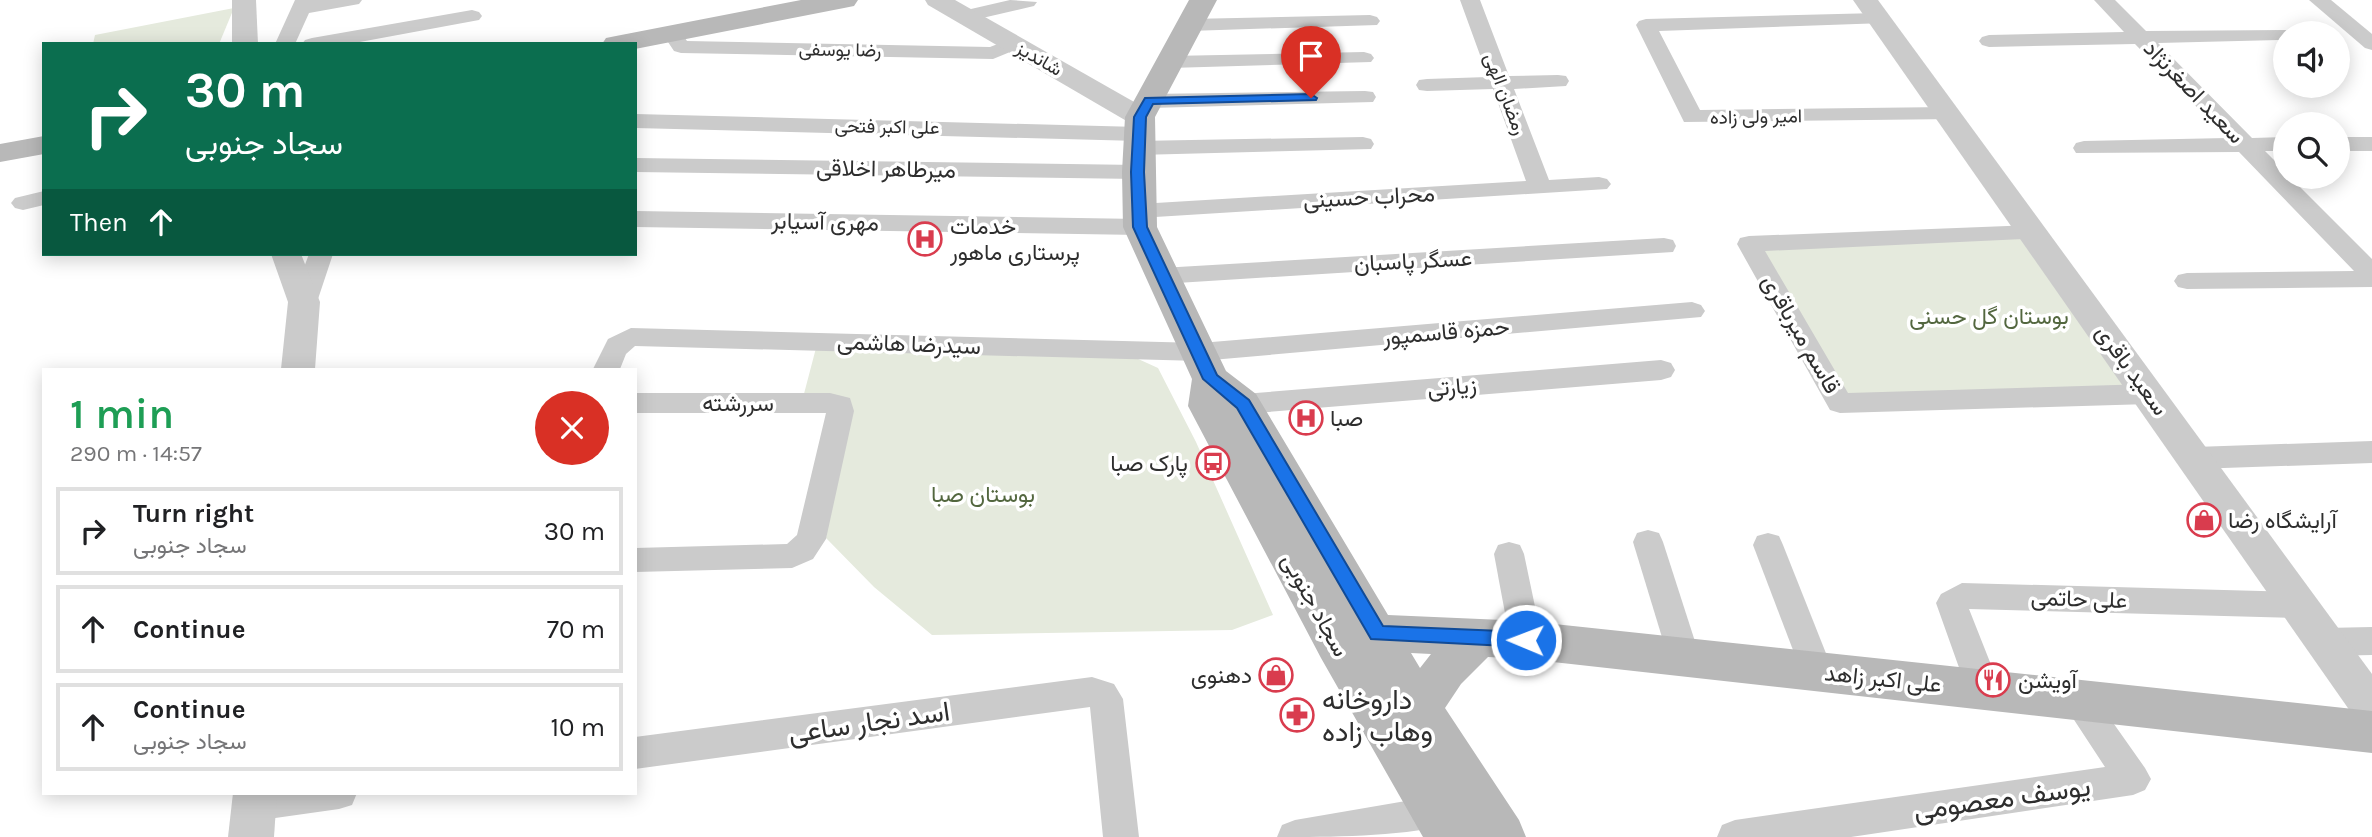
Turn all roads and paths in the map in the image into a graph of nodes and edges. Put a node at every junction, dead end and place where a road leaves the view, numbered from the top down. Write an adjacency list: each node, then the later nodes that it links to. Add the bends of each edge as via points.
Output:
1 (244, 0): 19 (street)
2 (352, 0): 9 (street)
3 (844, 0): 15 (main road)
4 (937, 0): 13 (street, شاندیز)
5 (1470, 0): 28 (street, رمضان الهی)
6 (2104, 0): 17 (street, سعید اصغرنژاد)
7 (2319, 0): 24 (street)
8 (1027, 2): 13 (street)
9 (303, 5): 20 (street)
10 (1871, 9): 32 (street, سعید باقری); 32 (street, امیر ولی زاده, via 1646,25 1692,117)
11 (1196, 12): 14 (street); 26 (main road, سجاد جنوبی)
12 (472, 16): 21 (street)
13 (965, 16): 23 (street, شاندیز)
14 (1370, 21)
15 (672, 33): 22 (main road); 23 (street, رضا یوسفی, via 681,47 993,53)
16 (2273, 34): 17 (street)
17 (2140, 37): 18 (street); 37 (street, سعید اصغرنژاد)
18 (1989, 41)
19 (245, 42)
20 (286, 42)
21 (323, 42)
22 (627, 42)
23 (1013, 44): 35 (street, شاندیز)
24 (2372, 44)
25 (1364, 58): 26 (street)
26 (1170, 62): 35 (main road, سجاد جنوبی)
27 (1558, 80): 28 (street)
28 (1501, 82): 29 (street); 48 (street, رمضان الهی)
29 (1427, 85)
30 (1365, 97): 35 (street)
31 (960, 106): 34 (street)
32 (1947, 114): 51 (street, سعید باقری)
33 (637, 121): 34 (street, علی اکبر فتحی)
34 (955, 129): 35 (street, علی اکبر فتحی)
35 (1141, 134): 36 (street); 46 (street, میرطاهر اخلاقی); 50 (main road, سجاد جنوبی)
36 (1363, 144)
37 (2245, 144): 38 (street); 42 (street); 56 (street, سعید اصغرنژاد)
38 (2273, 144)
39 (2350, 144): 40 (street)
40 (2372, 144)
41 (42, 145): 43 (main road)
42 (2084, 148)
43 (0, 153)
44 (42, 157): 45 (main road)
45 (0, 165)
46 (637, 165)
47 (1599, 184): 48 (street, محراب حسینی)
48 (1540, 187): 50 (street, محراب حسینی)
49 (637, 219): 50 (street, مهری آسیابر)
50 (1139, 219): 55 (main road, سجاد جنوبی)
51 (2034, 233): 64 (street, سعید باقری); 64 (street, قاسم میرباقری, via 1749,244 1840,403)
52 (1664, 246): 55 (street, عسگر پاسبان)
53 (287, 256): 58 (street)
54 (320, 256): 58 (street)
55 (1161, 276): 63 (main road, سجاد جنوبی)
56 (2372, 277): 57 (street)
57 (2187, 281)
58 (304, 302): 60 (street)
59 (1692, 311): 63 (street, حمزه قاسمپور)
60 (298, 368)
61 (607, 368): 63 (street, سیدرضا هاشمی, via 614,348 631,337)
62 (1661, 370): 63 (street, زیارتی)
63 (1215, 385): 73 (main road, سجاد جنوبی)
64 (2150, 394): 67 (street, سعید باقری)
65 (637, 403): 71 (street, سررشته, via 840,405 811,539 802,550 792,556)
66 (2372, 452): 67 (street)
67 (2195, 458): 72 (street, سعید باقری)
68 (1648, 542): 78 (street)
69 (1768, 545): 79 (street)
70 (1509, 554): 75 (street)
71 (637, 560)
72 (2300, 605): 77 (street, سعید باقری); 80 (street, علی حاتمی, via 1962,596 1952,603 1954,613)
73 (1357, 639): 74 (main road, علی اکبر زاهد); 83 (main road, سجاد جنوبی); 88 (main road, سجاد جنوبی)
74 (1478, 639): 75 (main road, علی اکبر زاهد); 83 (main road, via 1434,681)
75 (1526, 640): 78 (main road, علی اکبر زاهد)
76 (2372, 641): 77 (street)
77 (2325, 642): 82 (street, سعید باقری)
78 (1684, 657): 79 (main road, علی اکبر زاهد)
79 (1817, 671): 80 (main road, علی اکبر زاهد)
80 (1984, 690): 81 (main road, علی اکبر زاهد)
81 (2078, 700): 84 (main road, علی اکبر زاهد); 92 (street, یوسف معصومی, via 2133,779)
82 (2372, 708)
83 (1421, 710): 91 (main road, سجاد جنوبی)
84 (2372, 732)
85 (637, 753): 89 (street, اسد نجار ساعی, via 1093,692 1107,699)
86 (329, 795): 87 (street)
87 (253, 811)
88 (1442, 825): 90 (street)
89 (1121, 837)
90 (1295, 837)
91 (1501, 837)
92 (1735, 837)

